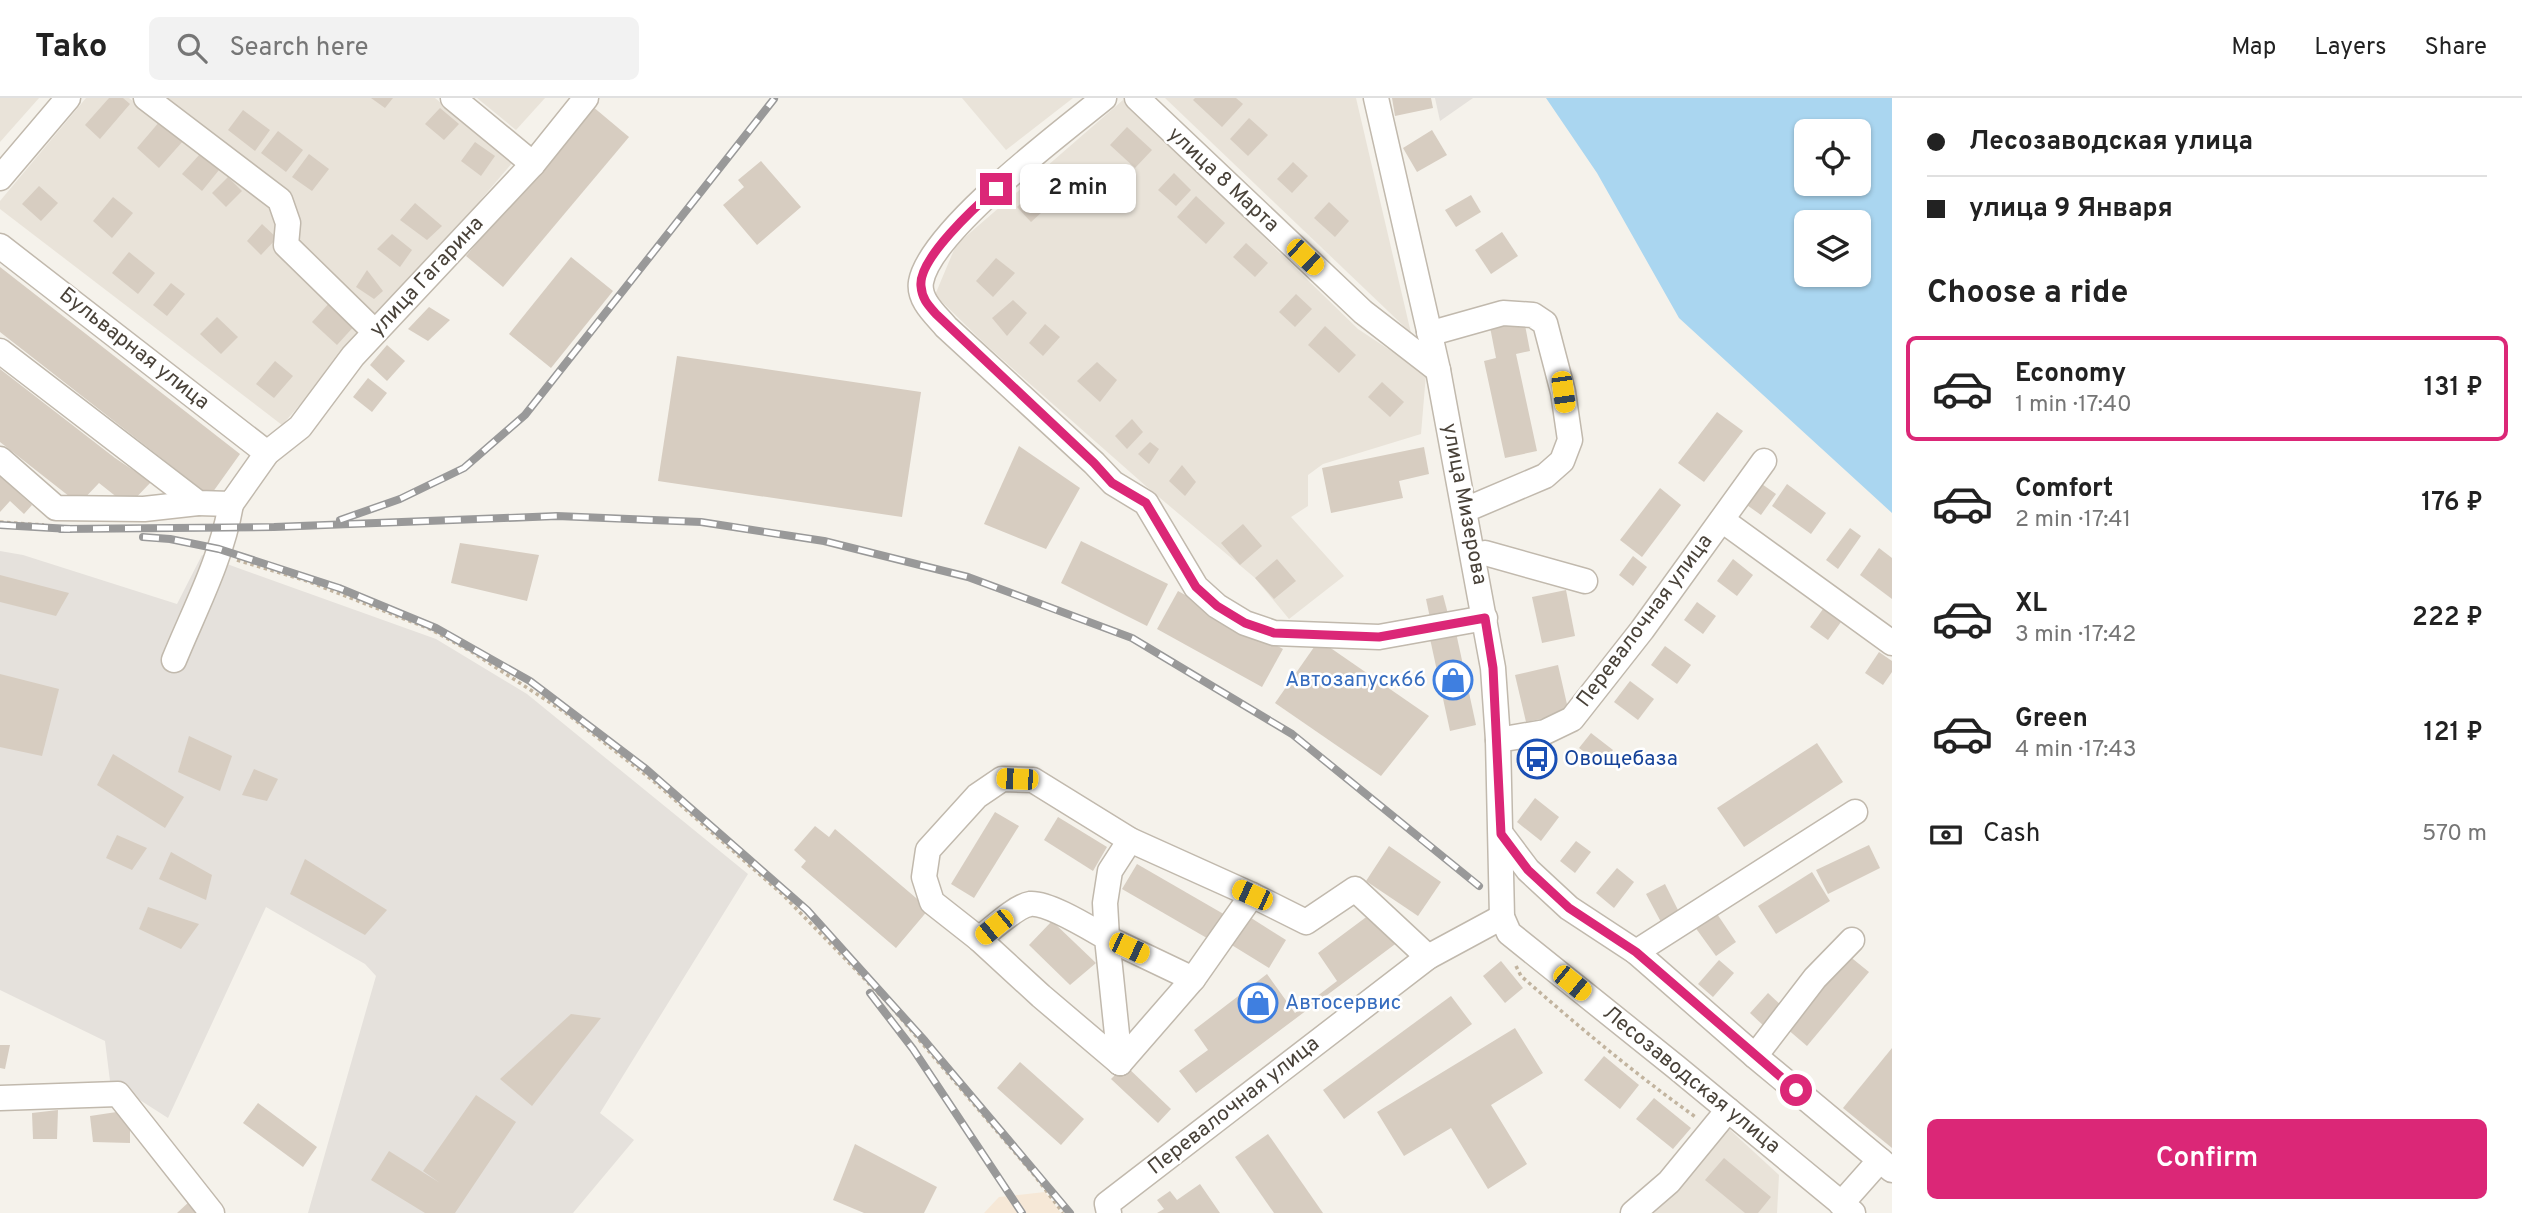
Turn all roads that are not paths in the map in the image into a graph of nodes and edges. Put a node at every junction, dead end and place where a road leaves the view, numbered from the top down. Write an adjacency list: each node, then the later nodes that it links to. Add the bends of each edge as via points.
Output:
1 (68, 98): 9 (street)
2 (146, 98): 11 (street, via 280,200 288,223 286,245)
3 (453, 98): 8 (street)
4 (586, 98): 8 (street, улица Гагарина)
5 (1104, 98): 24 (street, via 962,219 933,256 920,283 925,302 1112,483 1146,503 1196,587 1245,623 1274,633 1379,637)
6 (1137, 98): 14 (street, улица 8 Марта, via 1363,312)
7 (1376, 98): 12 (street, улица Мизерова)
8 (533, 164): 11 (street, улица Гагарина)
9 (0, 177)
10 (0, 246): 15 (street, Бульварная улица)
11 (375, 332): 15 (street, улица Гагарина, via 300,427)
12 (1429, 332): 14 (street, улица Мизерова); 20 (street, via 1503,313 1533,315 1545,323 1563,392 1570,440 1562,461 1545,476)
13 (0, 351): 18 (street)
14 (1438, 370): 20 (street, улица Мизерова)
15 (267, 453): 19 (street, улица Гагарина)
16 (0, 459): 18 (street, via 56,508 144,509)
17 (1764, 461): 21 (street, Перевалочная улица)
18 (198, 503): 19 (street)
19 (232, 504): 26 (street, via 218,554)
20 (1465, 510): 22 (street, улица Мизерова)
21 (1722, 520): 25 (street); 27 (street, Перевалочная улица, via 1572,719 1545,733)
22 (1473, 555): 23 (street, via 1485,553); 24 (street, улица Мизерова)
23 (1585, 581)
24 (1485, 618): 27 (street, улица Мизерова)
25 (1892, 643)
26 (174, 660)
27 (1498, 740): 29 (street, улица Мизерова)
28 (1855, 812): 36 (street)
29 (1501, 834): 32 (street, улица Мизерова); 36 (street, via 1528,870 1569,908)
30 (1130, 840): 31 (street); 33 (street, via 1110,871 1105,903); 34 (street, via 1033,780 1002,779 977,796 928,850 925,877 933,902)
31 (1252, 895): 37 (street, via 1306,922 1355,889); 38 (street)
32 (1502, 917): 37 (street, Перевалочная улица); 42 (street, Лесозаводская улица, via 1509,933)
33 (1107, 938): 34 (street, via 1052,909 1030,904); 38 (street); 40 (street)
34 (979, 939): 40 (street)
35 (1852, 940): 39 (street, via 1815,978)
36 (1636, 952): 39 (street)
37 (1428, 957): 44 (street, Перевалочная улица)
38 (1193, 979): 40 (street)
39 (1755, 1056): 43 (street)
40 (1120, 1063)
41 (0, 1098): 46 (street, via 118,1094)
42 (1728, 1110): 45 (street, Лесозаводская улица); 47 (street, via 1669,1182)
43 (1886, 1165): 45 (street)
44 (1108, 1208)
45 (1847, 1208)
46 (212, 1213)
47 (1633, 1213)

